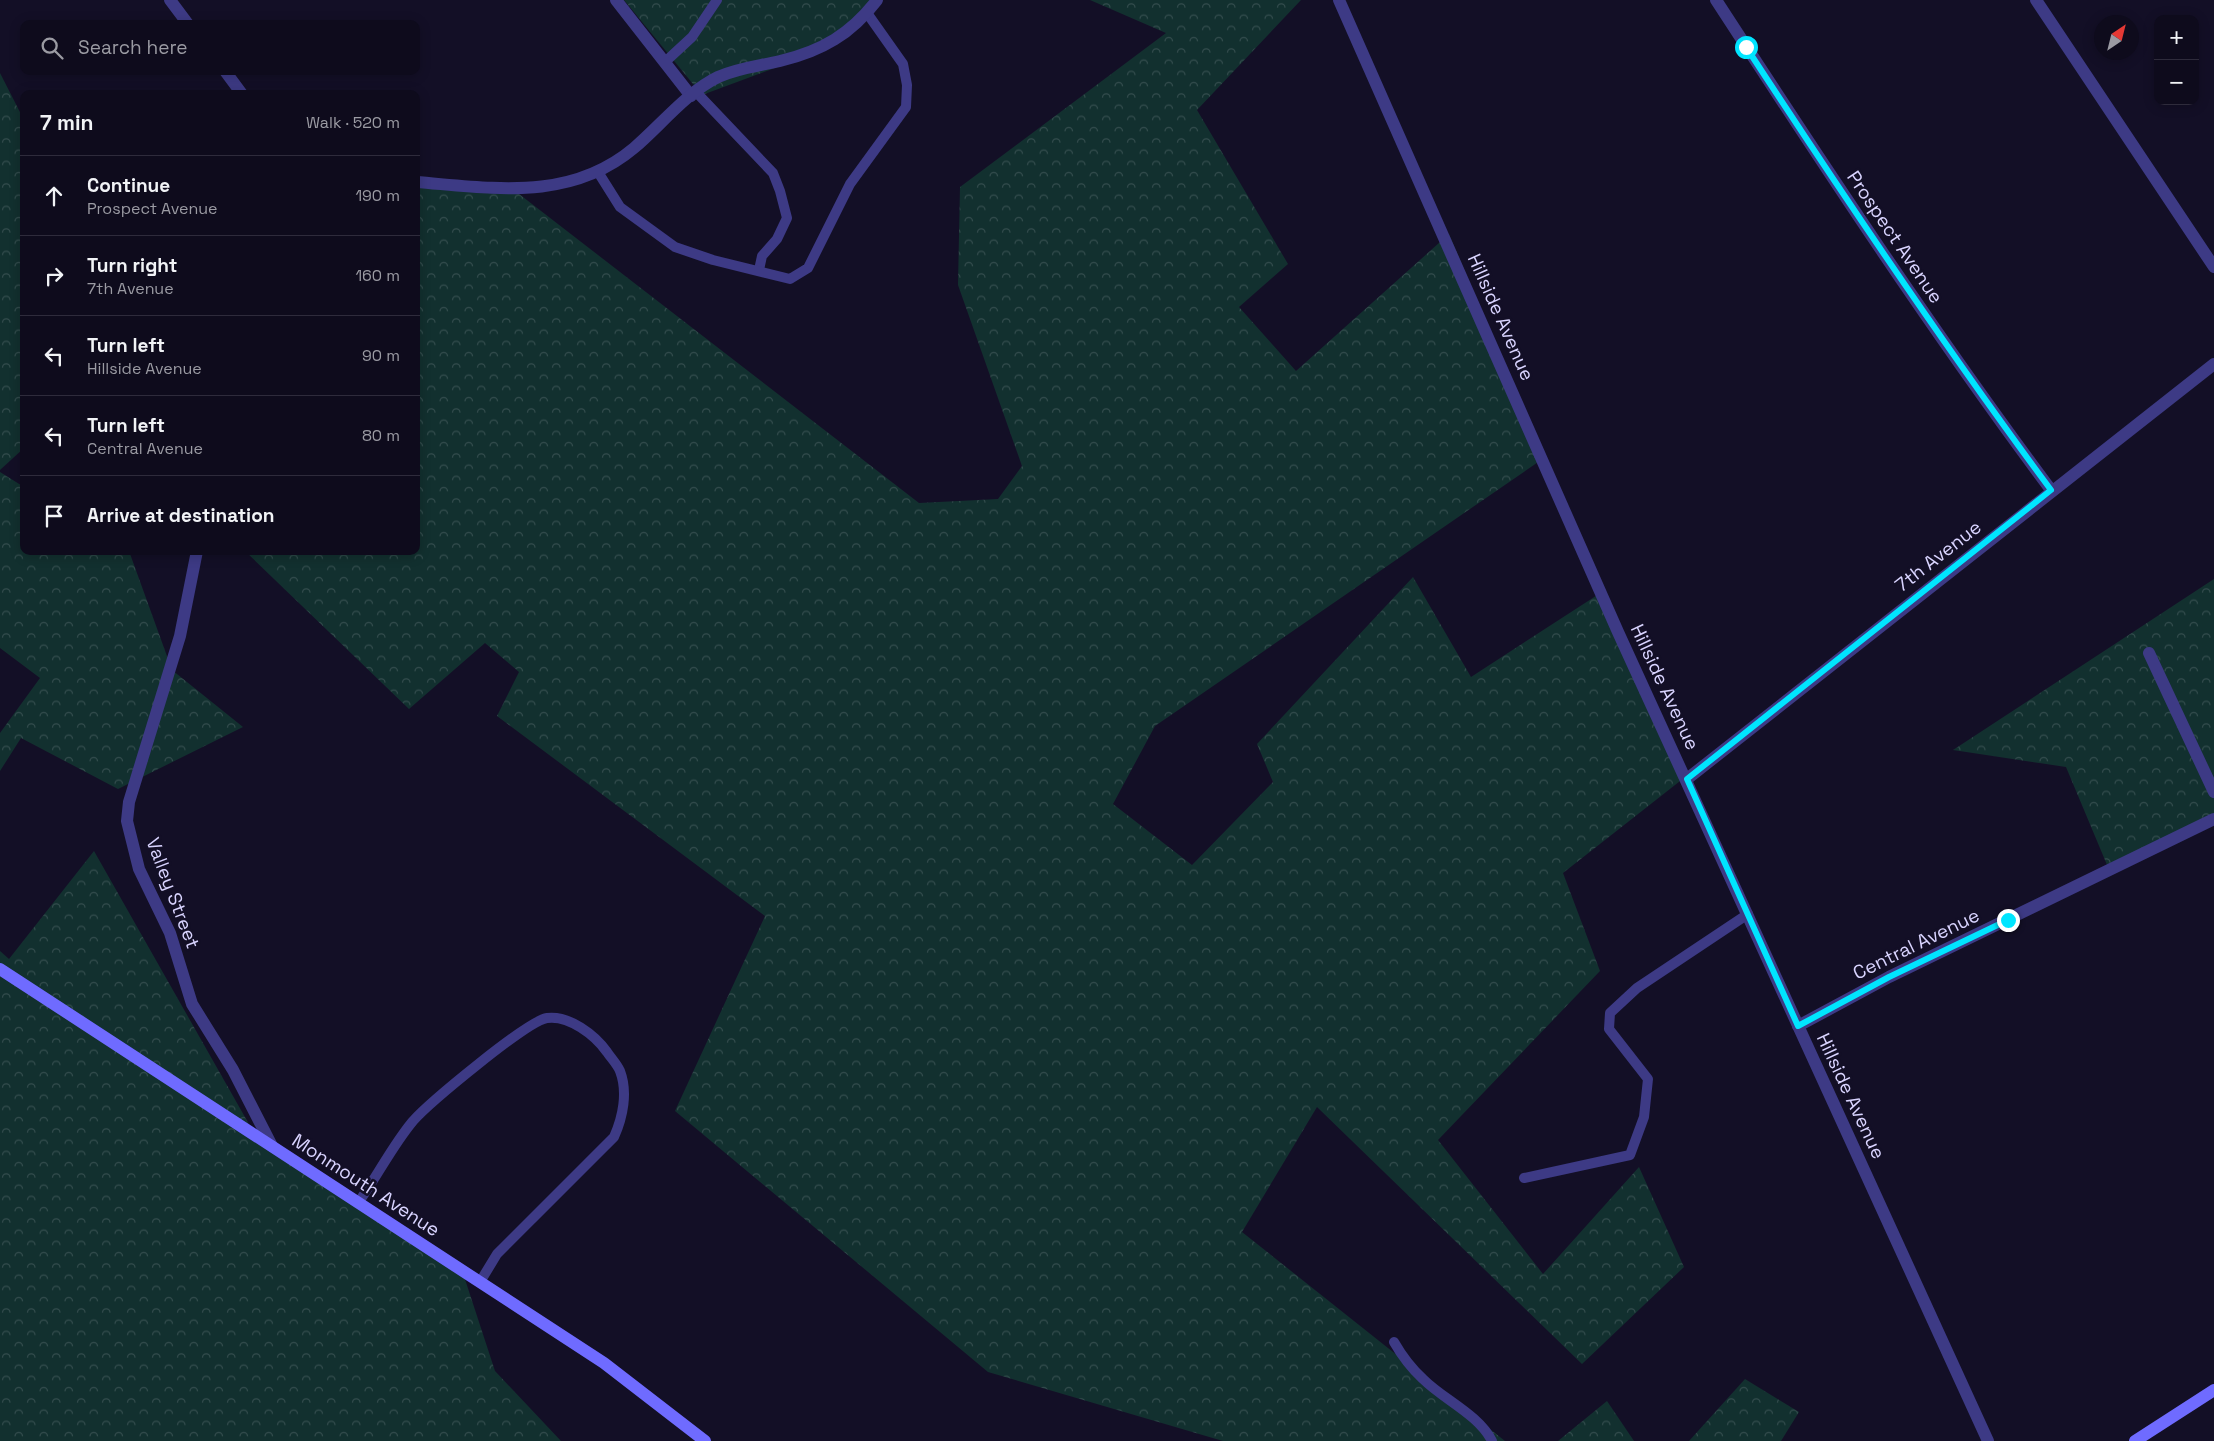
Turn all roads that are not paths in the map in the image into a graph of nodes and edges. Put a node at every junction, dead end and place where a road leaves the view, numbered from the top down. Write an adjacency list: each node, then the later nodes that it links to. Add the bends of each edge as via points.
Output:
1 (170, 0): 9 (street)
2 (616, 0): 10 (street)
3 (717, 0): 10 (lane, via 692,37)
4 (877, 0): 8 (street)
5 (1339, 0): 22 (street, Hillside Avenue, via 1618,632)
6 (1716, 0): 19 (street, Prospect Avenue, via 1844,196 1991,410)
7 (2036, 0): 16 (street)
8 (867, 14): 13 (street, via 847,33 811,52 738,69 716,78); 17 (lane, via 903,64 906,107 850,184 808,268 790,279)
9 (185, 20)
10 (665, 62): 13 (street)
11 (228, 75): 12 (street)
12 (239, 90)
13 (694, 94): 14 (street, via 632,150); 17 (lane, via 773,173 780,191 787,218 777,239 762,256)
14 (598, 172): 15 (street, via 573,182 529,188); 17 (lane, via 620,207 675,247 713,260)
15 (420, 182)
16 (2214, 267)
17 (759, 270)
18 (2214, 364): 19 (street, 7th Avenue)
19 (2051, 490): 22 (street, 7th Avenue)
20 (196, 555): 28 (street, Valley Street, via 180,636 129,802 127,821 139,869 170,933 192,1004 233,1070)
21 (2149, 653): 23 (street)
22 (1687, 779): 25 (street, Hillside Avenue)
23 (2214, 792)
24 (2214, 819): 27 (street, Central Avenue, via 1889,977)
25 (1748, 914): 27 (street, Hillside Avenue); 29 (lane, via 1638,988 1610,1014 1609,1029 1648,1078 1644,1117 1630,1155)
26 (0, 968): 28 (street, Monmouth Avenue)
27 (1798, 1026): 36 (street, Hillside Avenue)
28 (272, 1146): 30 (street, Monmouth Avenue)
29 (1524, 1178)
30 (358, 1203): 31 (street, Monmouth Avenue); 31 (lane, via 413,1122 435,1099 525,1029 545,1018 557,1018 591,1035 620,1071 623,1117 614,1137 497,1254)
31 (480, 1282): 34 (street, Monmouth Avenue, via 604,1363)
32 (1394, 1342): 35 (lane, via 1404,1359 1423,1379 1481,1426)
33 (2214, 1390): 37 (street)
34 (705, 1441)
35 (1492, 1441)
36 (1988, 1441)
37 (2135, 1441)

